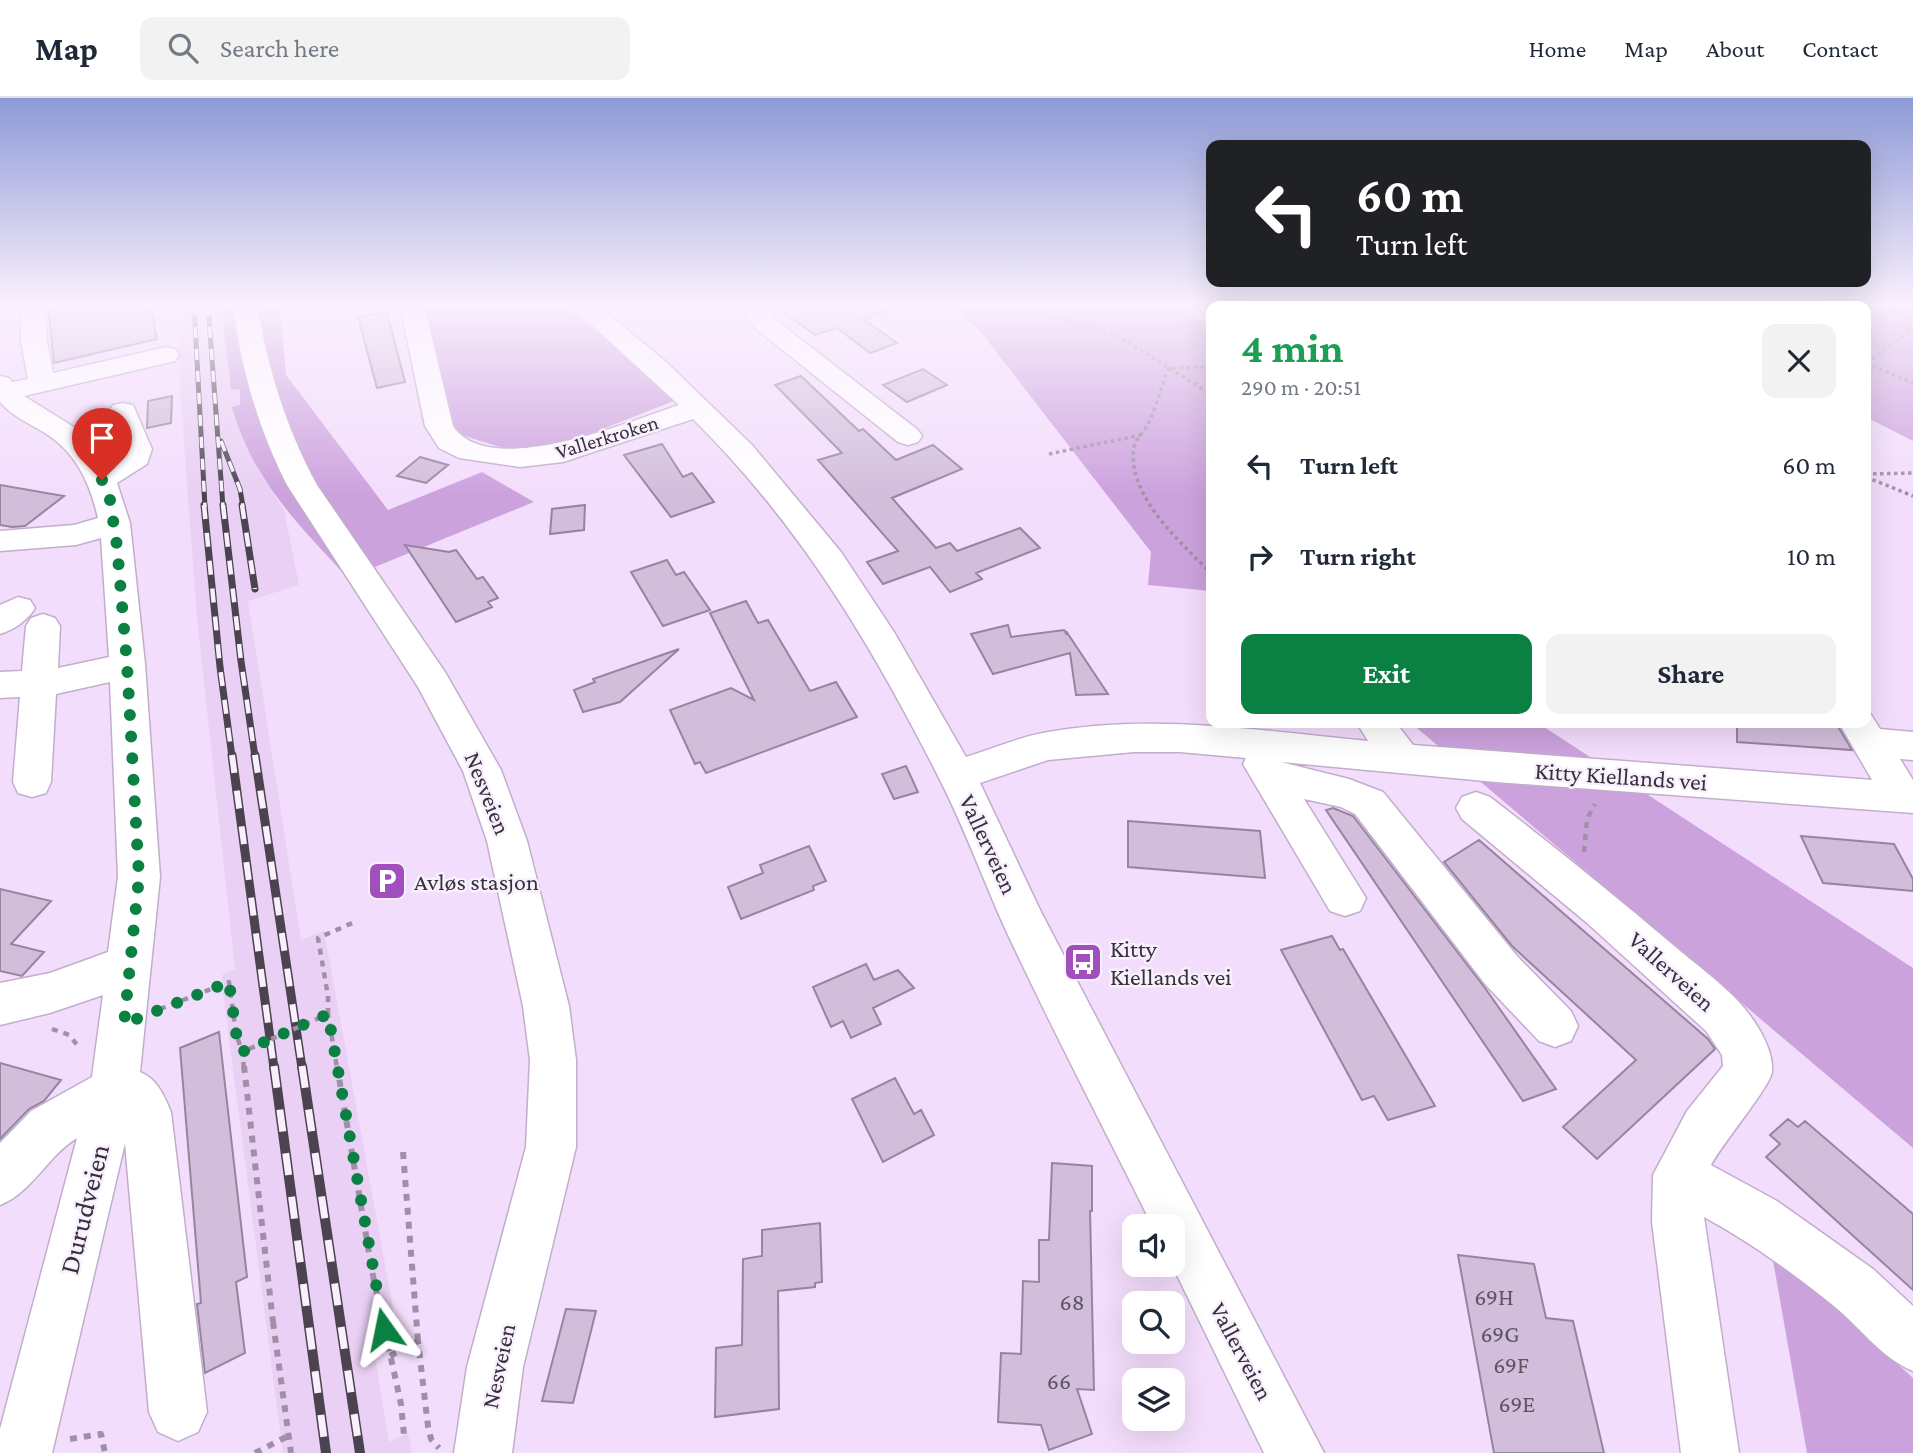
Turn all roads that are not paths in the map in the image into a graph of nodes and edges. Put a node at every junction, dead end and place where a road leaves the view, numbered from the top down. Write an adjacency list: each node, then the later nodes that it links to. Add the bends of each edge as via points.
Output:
1 (39, 368): 7 (street)
2 (109, 368): 7 (street)
3 (256, 368): 38 (street, Nesveien, via 274,429 302,485 432,681 482,770 507,841 546,1006 553,1060 551,1147 495,1367)
4 (426, 368): 9 (street, Vallerkroken, via 439,426 449,442 469,452 520,458 563,453)
5 (656, 368): 9 (street, Vallerveien)
6 (822, 368): 11 (street)
7 (42, 384): 8 (street)
8 (3, 388): 12 (street, Durudveien, via 25,413 79,443)
9 (698, 408): 24 (street, Vallerveien, via 742,451 830,559 883,640)
10 (123, 411): 12 (street, via 138,449 137,458)
11 (908, 436)
12 (102, 480): 13 (street, Durudveien)
13 (115, 523): 14 (street, via 76,535); 16 (street, Durudveien)
14 (0, 541)
15 (20, 619): 18 (street)
16 (127, 664): 18 (street, via 80,679); 29 (street, Durudveien, via 139,877)
17 (0, 685): 18 (street)
18 (38, 685): 25 (street)
19 (1380, 728): 22 (street)
20 (1863, 733): 21 (street); 26 (street)
21 (1913, 746)
22 (1402, 758): 23 (street, Kitty Kiellands vei); 26 (street, Kitty Kiellands vei)
23 (1259, 759): 24 (street, Kitty Kiellands vei, via 1180,738 1099,740 1047,746); 28 (street); 31 (street, via 1369,803 1501,970)
24 (957, 775): 39 (street, Vallerveien, via 1025,924)
25 (32, 782)
26 (1908, 798)
27 (1476, 808): 33 (street, Vallerveien, via 1722,1016 1744,1048 1748,1072 1704,1128)
28 (1345, 898)
29 (130, 963): 30 (street, via 86,982); 32 (street, Durudveien, via 124,1024)
30 (12, 1002)
31 (1555, 1026)
32 (97, 1100): 34 (street, via 48,1128); 36 (street, via 134,1093 147,1112); 37 (street, Durudveien)
33 (1678, 1175): 35 (street, via 1759,1219 1854,1288); 40 (street, Vallerveien, via 1678,1222)
34 (0, 1180)
35 (1913, 1343)
36 (178, 1412)
37 (23, 1453)
38 (483, 1453)
39 (1295, 1453)
40 (1710, 1453)

